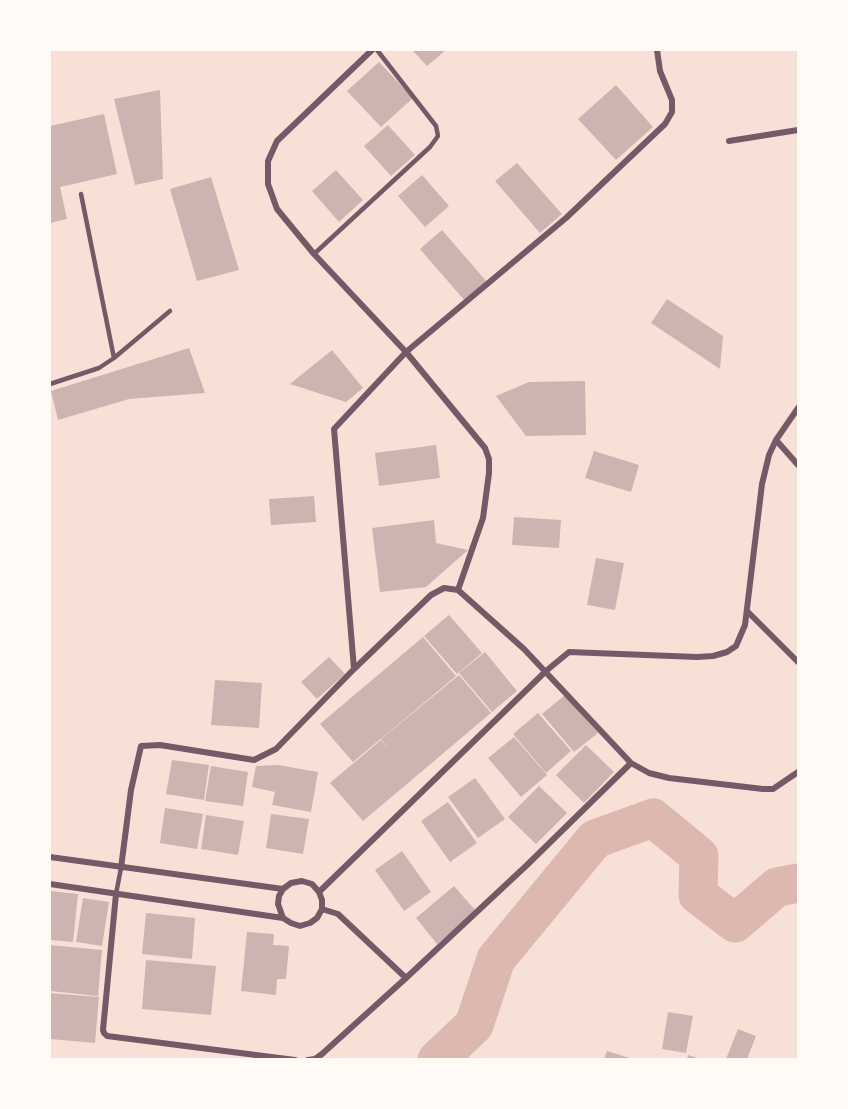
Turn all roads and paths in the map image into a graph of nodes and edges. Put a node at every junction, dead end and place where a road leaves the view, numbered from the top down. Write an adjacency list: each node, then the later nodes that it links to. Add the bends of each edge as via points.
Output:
1 (372, 50): 7 (street, via 277,141 268,161 268,184 277,209)
2 (377, 50): 7 (lane, via 436,126 438,136)
3 (657, 50): 9 (street, via 660,71 672,100 672,112 665,124 566,218)
4 (798, 130): 5 (street)
5 (729, 141)
6 (81, 194): 10 (lane)
7 (314, 254): 9 (street)
8 (170, 311): 10 (lane)
9 (406, 352): 15 (street, via 485,448 489,459 483,518); 18 (street, via 334,429)
10 (114, 358): 11 (lane, via 99,368)
11 (50, 384)
12 (798, 408): 13 (street)
13 (776, 440): 14 (street); 16 (street, via 762,484)
14 (798, 465)
15 (458, 590): 18 (street, via 444,588 431,595); 19 (street)
16 (747, 611): 17 (street); 19 (street, via 741,638 727,652 697,657 576,651 568,652)
17 (798, 662)
18 (354, 669): 23 (street, via 276,749 254,760 160,745 141,746)
19 (546, 671): 20 (street); 26 (street)
20 (631, 762): 21 (street, via 649,773 669,778 763,789 774,789); 30 (street)
21 (798, 772)
22 (50, 857): 23 (street)
23 (121, 868): 25 (street); 27 (lane)
24 (50, 884): 27 (street)
25 (283, 889): 26 (street, via 302,881); 29 (street, via 278,904)
26 (319, 892): 28 (street)
27 (116, 894): 29 (street); 31 (street, via 103,1030 107,1036)
28 (322, 909): 29 (street, via 317,918 300,926); 30 (street, via 338,914)
29 (283, 918)
30 (406, 978): 32 (street, via 322,1054)
31 (295, 1059)
32 (308, 1059)

